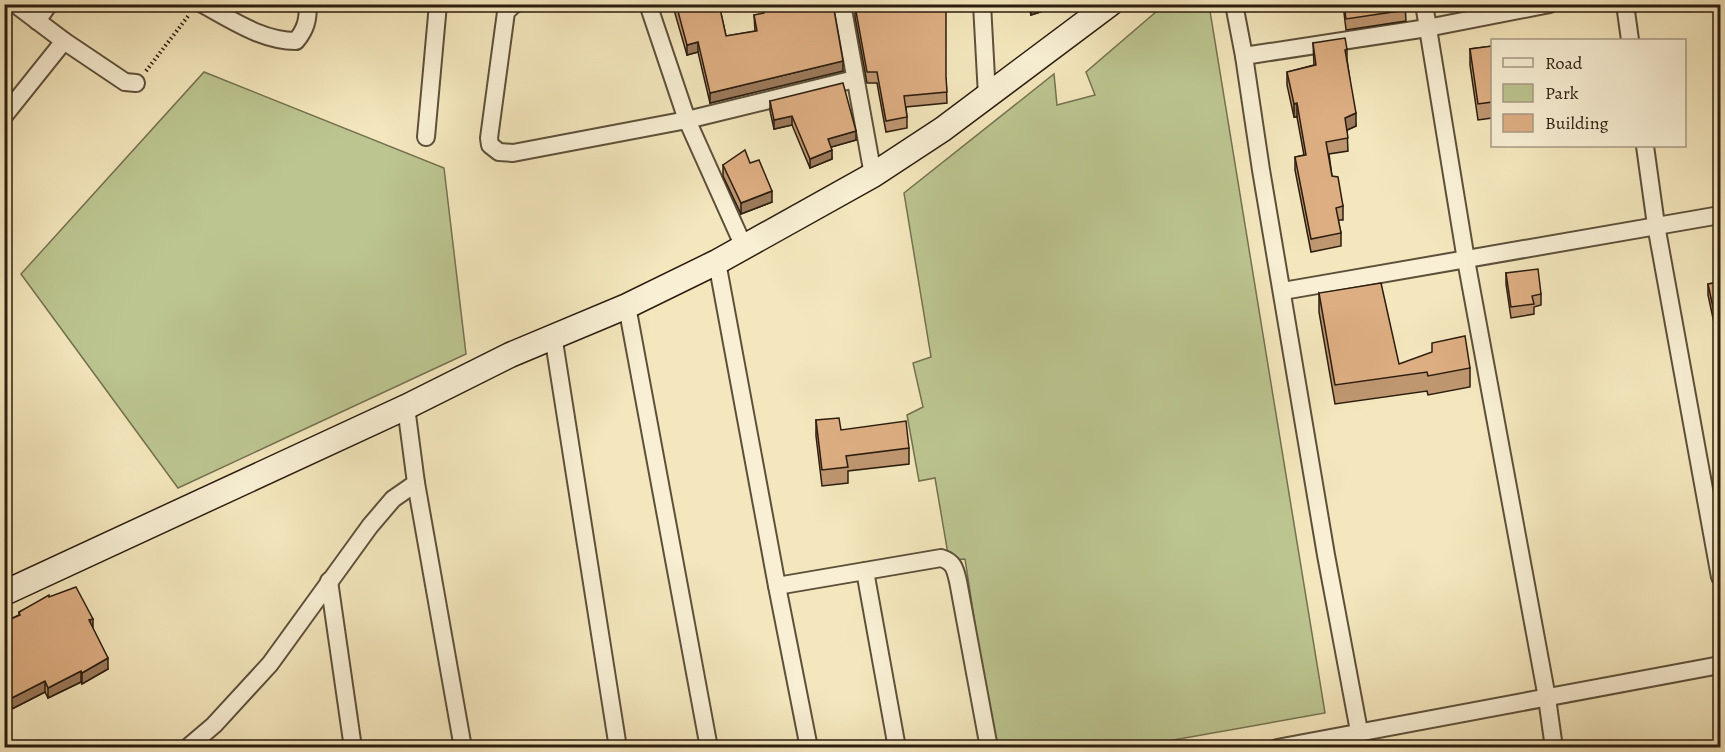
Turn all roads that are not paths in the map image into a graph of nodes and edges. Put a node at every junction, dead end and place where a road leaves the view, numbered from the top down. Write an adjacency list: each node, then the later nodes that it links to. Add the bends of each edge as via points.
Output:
1 (15, 4): 16 (street)
2 (49, 4): 16 (street)
3 (308, 4): 15 (street, via 307,23 296,41 282,41)
4 (438, 4): 26 (street)
5 (515, 4): 25 (street, via 506,12 489,138 494,149 513,153)
6 (648, 4): 25 (street)
7 (842, 4): 21 (street)
8 (982, 4): 23 (street)
9 (1110, 4): 23 (main road)
10 (1234, 4): 20 (street)
11 (1424, 4): 17 (street)
12 (1550, 4): 14 (street)
13 (1625, 4): 18 (street)
14 (1527, 6): 17 (street)
15 (197, 9)
16 (37, 21): 19 (street)
17 (1427, 28): 20 (street); 32 (street)
18 (1630, 39)
19 (64, 41): 22 (street, via 125,82); 24 (street)
20 (1244, 56): 34 (street)
21 (855, 79): 25 (street); 28 (street)
22 (136, 83)
23 (987, 96): 28 (main road)
24 (4, 116)
25 (687, 120): 31 (street)
26 (426, 137)
27 (1645, 147): 30 (street)
28 (873, 175): 31 (main road)
29 (1720, 215): 30 (street)
30 (1656, 225): 32 (street); 40 (street)
31 (744, 247): 33 (main road)
32 (1466, 260): 34 (street); 45 (street)
33 (717, 262): 35 (main road); 42 (street)
34 (1283, 291): 46 (street)
35 (627, 306): 36 (main road); 51 (street)
36 (553, 336): 37 (main road); 50 (street)
37 (405, 407): 38 (street); 43 (main road)
38 (416, 483): 41 (street, via 393,499); 49 (street)
39 (865, 571): 42 (street); 53 (street); 54 (street, via 941,558 954,565)
40 (1720, 577)
41 (329, 581): 47 (street, via 270,664 214,725); 48 (street)
42 (777, 586): 52 (street)
43 (4, 593)
44 (1720, 665): 45 (street)
45 (1547, 698): 46 (street); 56 (street)
46 (1359, 731): 55 (street)
47 (187, 747)
48 (353, 747)
49 (463, 747)
50 (618, 747)
51 (709, 747)
52 (809, 747)
53 (897, 747)
54 (989, 747)
55 (1277, 747)
56 (1554, 747)

